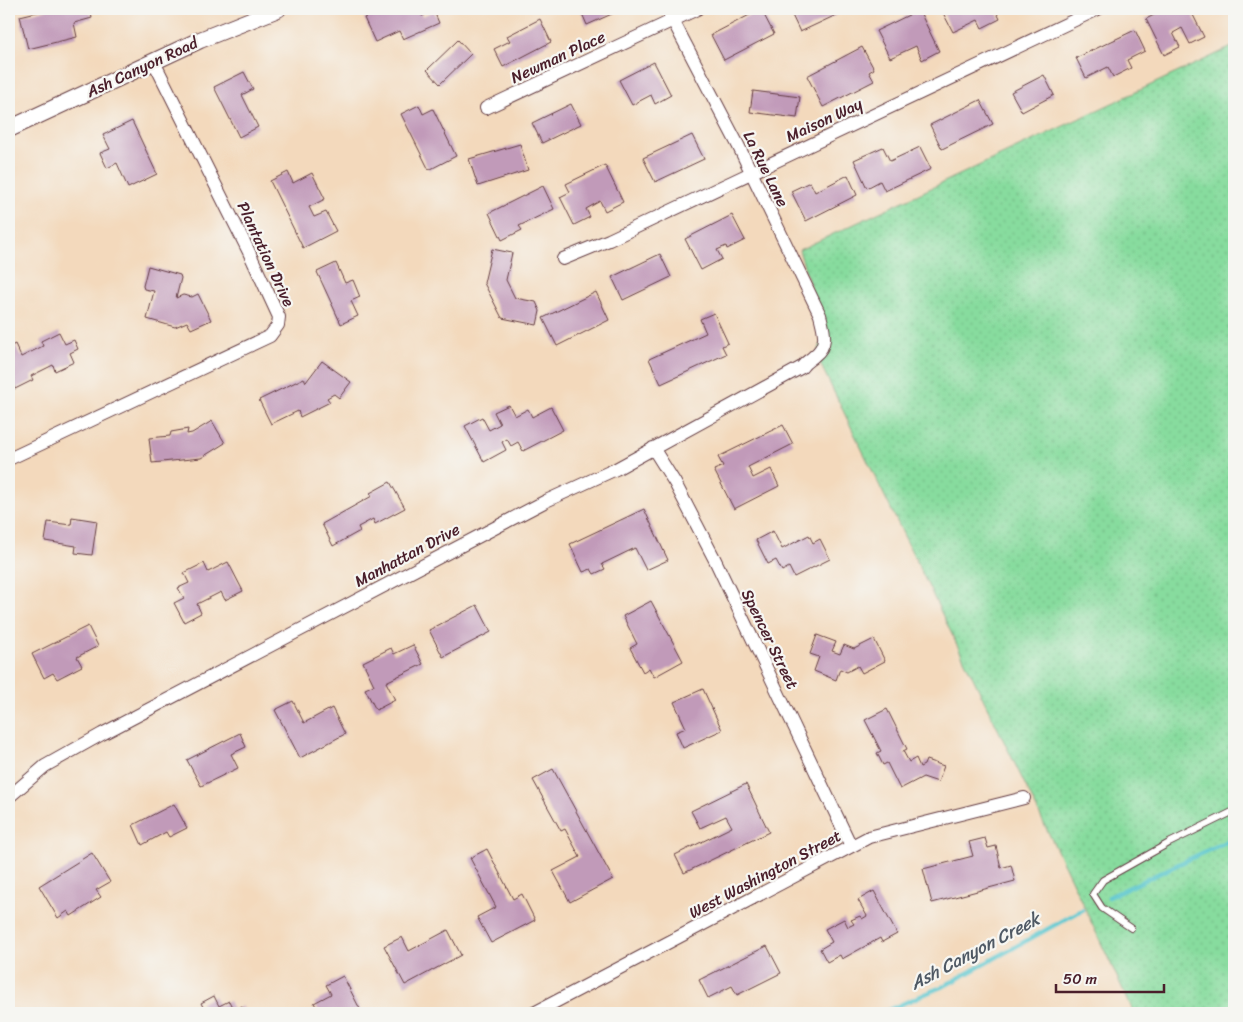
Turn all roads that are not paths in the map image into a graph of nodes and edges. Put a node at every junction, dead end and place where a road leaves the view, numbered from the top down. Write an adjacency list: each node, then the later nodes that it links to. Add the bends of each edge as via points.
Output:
1 (278, 9): 5 (street, Ash Canyon Road)
2 (698, 9): 4 (street, Newman Place)
3 (1098, 9): 9 (street, Maison Way)
4 (670, 14): 7 (street, Newman Place); 9 (street, La Rue Lane)
5 (242, 16): 6 (street, Ash Canyon Road)
6 (154, 62): 8 (street, Ash Canyon Road); 13 (street, Plantation Drive, via 248,250 279,317 278,325 270,336)
7 (486, 108)
8 (9, 129)
9 (750, 173): 10 (street, Maison Way); 11 (street, La Rue Lane, via 820,316 825,335)
10 (563, 259)
11 (822, 347): 12 (street, Manhattan Drive, via 802,367)
12 (653, 448): 14 (street, Manhattan Drive, via 102,734 45,766); 17 (street, Spencer Street, via 715,560)
13 (9, 459)
14 (9, 797)
15 (1024, 798): 17 (street, West Washington Street, via 869,838)
16 (1234, 811): 18 (lane, via 1103,880 1093,894 1102,908)
17 (851, 846): 19 (street, West Washington Street)
18 (1131, 928)
19 (534, 1013)

